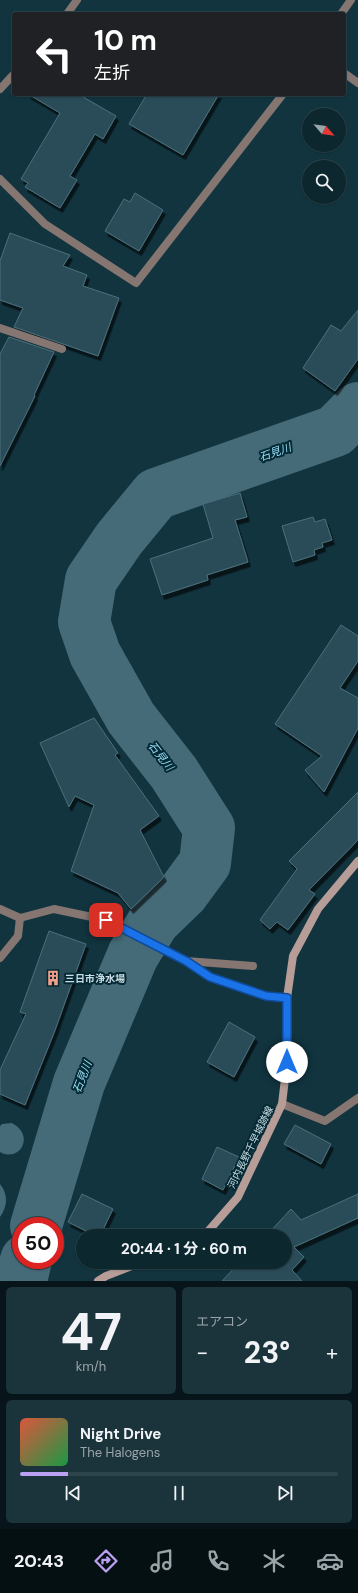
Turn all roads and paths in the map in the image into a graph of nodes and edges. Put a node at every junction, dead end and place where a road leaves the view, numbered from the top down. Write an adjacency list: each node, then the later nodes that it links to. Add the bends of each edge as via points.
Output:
1 (77, 0): 3 (street)
2 (351, 0): 4 (street)
3 (68, 12)
4 (343, 12)
5 (346, 74): 7 (street)
6 (12, 76): 8 (street)
7 (358, 83)
8 (0, 89)
9 (281, 96): 10 (street, via 136,283 45,224)
10 (0, 179)
11 (0, 328): 12 (street)
12 (62, 349)
13 (358, 860): 19 (main road, 河内長野千早城跡線, via 318,909 292,956)
14 (0, 909): 15 (street)
15 (20, 918): 16 (street, via 18,936); 17 (street, via 54,909 106,920)
16 (0, 958)
17 (184, 960): 18 (street); 19 (street, via 210,977 266,996)
18 (252, 966)
19 (287, 998): 21 (main road, 河内長野千早城跡線, via 287,1062)
20 (358, 1098): 21 (street, via 326,1121)
21 (282, 1104): 22 (main road, 河内長野千早城跡線, via 238,1197)
22 (210, 1229)
23 (124, 1269): 24 (main road)
24 (98, 1281)

